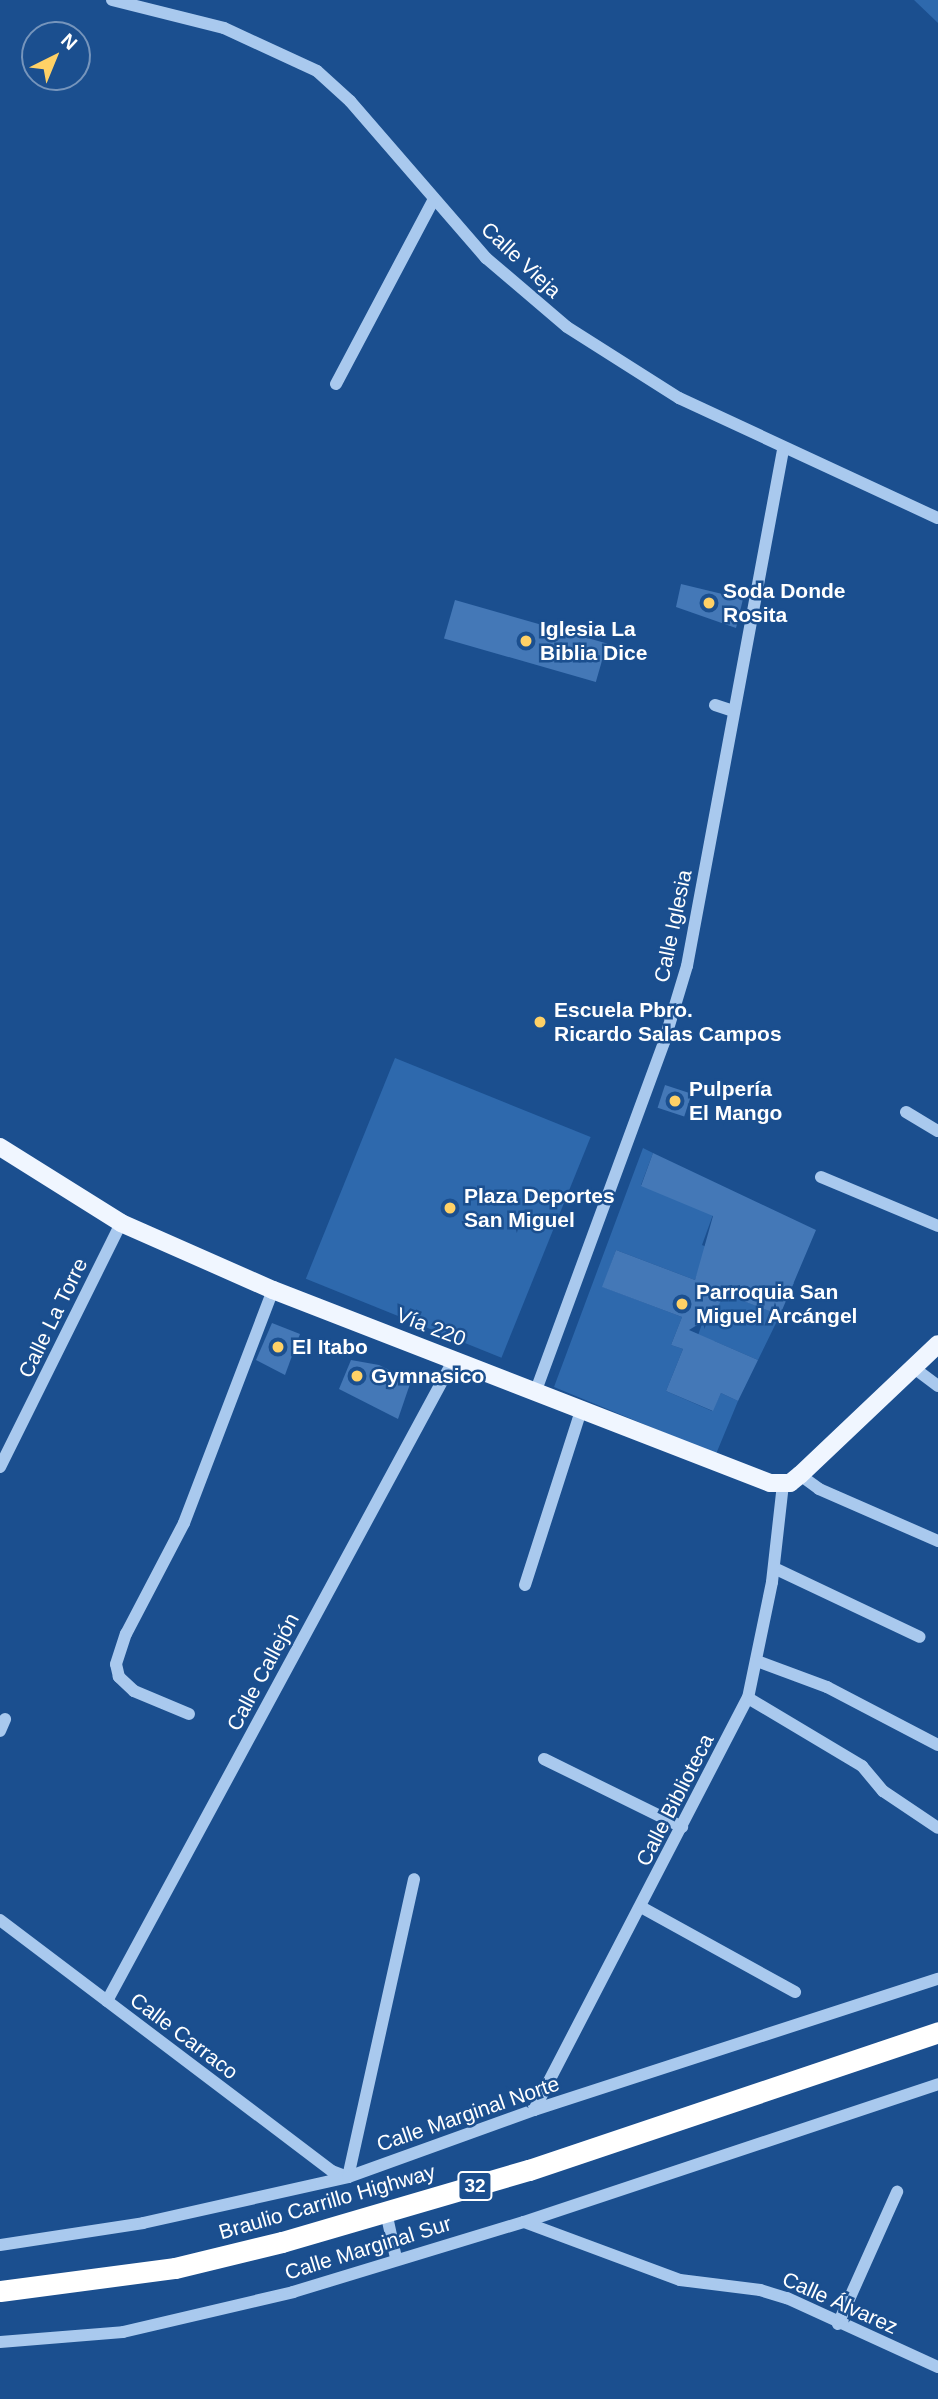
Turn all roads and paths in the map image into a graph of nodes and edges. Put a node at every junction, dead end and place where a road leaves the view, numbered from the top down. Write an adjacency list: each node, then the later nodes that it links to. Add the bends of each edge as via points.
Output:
1 (112, 0): 2 (street, Calle Vieja, via 224,28 317,71 350,101)
2 (434, 199): 3 (street); 4 (street, Calle Vieja, via 505,278 567,327 646,379)
3 (336, 384)
4 (783, 450): 5 (street, Calle Vieja); 7 (street, Calle Iglesia)
5 (938, 517)
6 (715, 705): 7 (street)
7 (734, 710): 19 (street, Calle Iglesia, via 687,966 664,1042)
8 (906, 1112): 9 (street)
9 (938, 1131)
10 (0, 1147): 12 (main road, Vía 220)
11 (821, 1177): 13 (street)
12 (121, 1223): 14 (main road, Vía 220); 21 (street, Calle La Torre)
13 (938, 1226)
14 (273, 1290): 16 (main road, Vía 220); 30 (street, via 184,1523 126,1634 116,1664 119,1677 134,1691)
15 (938, 1344): 17 (main road)
16 (453, 1361): 19 (main road, Vía 220); 40 (street, Calle Callejón)
17 (914, 1368): 18 (street); 22 (main road)
18 (938, 1386)
19 (535, 1393): 20 (main road, Vía 220)
20 (582, 1411): 23 (main road, Vía 220, via 755,1479); 26 (street)
21 (0, 1467)
22 (800, 1475): 23 (main road); 24 (street, via 820,1489)
23 (783, 1484): 25 (street, Calle Biblioteca)
24 (938, 1541)
25 (774, 1568): 27 (street); 28 (street, Calle Biblioteca)
26 (525, 1585)
27 (920, 1637)
28 (757, 1661): 29 (street, Calle Biblioteca); 31 (street, via 827,1687)
29 (748, 1698): 33 (street, Calle Biblioteca); 34 (street, via 862,1766 883,1791)
30 (189, 1714)
31 (938, 1745)
32 (544, 1759): 33 (street)
33 (682, 1827): 36 (street, Calle Biblioteca)
34 (938, 1828)
35 (414, 1879): 44 (street)
36 (641, 1907): 39 (street); 43 (street, Calle Biblioteca)
37 (0, 1920): 40 (street, Calle Carraco)
38 (938, 1979): 43 (street, Calle Marginal Norte)
39 (795, 1992)
40 (107, 2001): 44 (street, Calle Carraco, via 332,2171)
41 (938, 2032): 46 (highway, Braulio Carrillo Highway / 32, via 529,2170)
42 (938, 2084): 47 (street, Calle Marginal Sur)
43 (534, 2110): 44 (street, Calle Marginal Norte)
44 (348, 2176): 48 (street, Calle Marginal Norte, via 143,2223)
45 (897, 2192): 51 (street)
46 (386, 2212): 49 (street); 50 (highway, Braulio Carrillo Highway / 32, via 175,2268)
47 (524, 2222): 49 (street, Calle Marginal Sur); 51 (street, Calle Álvarez, via 680,2280 774,2294)
48 (0, 2245)
49 (396, 2258): 52 (street, Calle Marginal Sur, via 293,2292 123,2332)
50 (0, 2291)
51 (838, 2324): 53 (street, Calle Álvarez)
52 (0, 2342)
53 (938, 2367)

